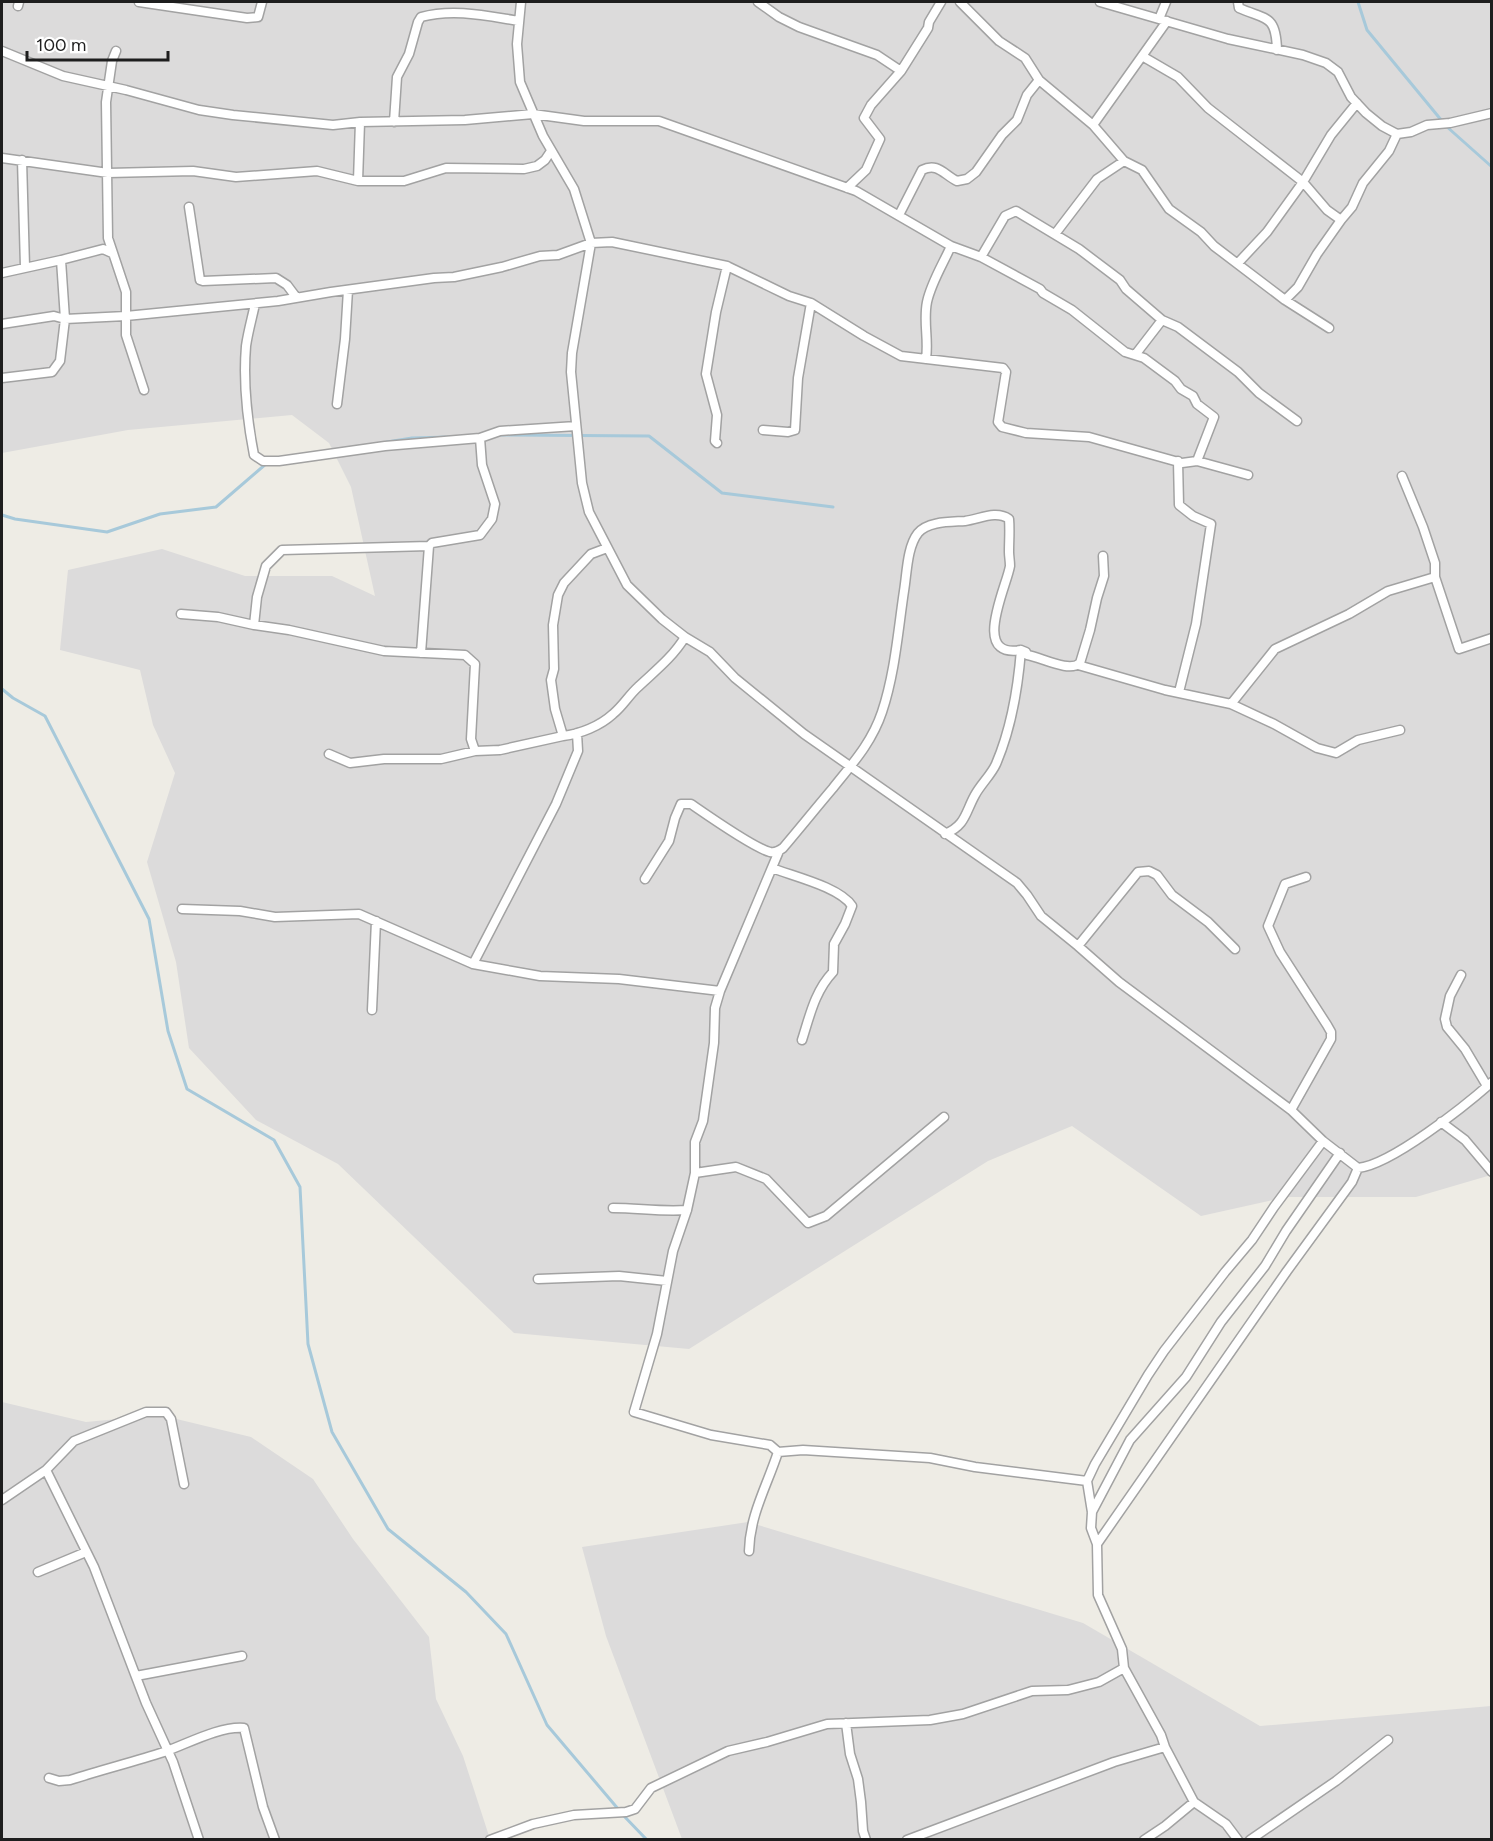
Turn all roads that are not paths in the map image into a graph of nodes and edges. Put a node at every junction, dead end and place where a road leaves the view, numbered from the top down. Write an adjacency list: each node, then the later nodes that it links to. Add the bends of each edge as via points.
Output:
1 (142, 2): 2 (street, via 247,18 258,17)
2 (262, 2)
3 (521, 2): 11 (street)
4 (758, 2): 16 (street, via 799,27 877,56)
5 (941, 2): 16 (street)
6 (960, 2): 17 (street, via 999,41 1025,58)
7 (1100, 2): 10 (street)
8 (1166, 2): 10 (street)
9 (1238, 2): 12 (street, via 1239,8 1263,16 1274,26)
10 (1163, 20): 12 (street); 15 (street)
11 (519, 21): 21 (street, via 520,82); 23 (street, via 467,14 422,17 397,77)
12 (1277, 50): 19 (street, via 1331,65)
13 (2, 51): 18 (street, via 63,76)
14 (116, 51): 18 (street)
15 (1142, 56): 24 (street); 32 (street, via 1178,77 1208,108)
16 (901, 71): 33 (street, via 864,118 880,139 866,170)
17 (1040, 80): 24 (street); 35 (street, via 1027,94 1017,120 976,171 957,181 932,166 922,170)
18 (108, 87): 22 (street, via 233,115 333,124); 30 (street)
19 (1357, 103): 25 (street, via 1382,126); 32 (street, via 1331,135)
20 (1491, 113): 25 (street)
21 (533, 114): 23 (street); 26 (street); 33 (street, via 584,121 659,121)
22 (360, 122): 23 (street); 31 (street)
23 (394, 122)
24 (1093, 125): 29 (street)
25 (1398, 134): 36 (street)
26 (550, 151): 31 (street, via 537,166 524,169 446,168 404,181); 38 (street, via 574,189)
27 (2, 158): 28 (street)
28 (22, 160): 30 (street); 45 (street)
29 (1124, 161): 37 (street, via 1097,179); 43 (street, via 1142,170 1169,209)
30 (108, 173): 31 (street, via 193,171 236,177 317,171); 40 (street, via 108,238)
31 (358, 181)
32 (1303, 182): 36 (street); 43 (street, via 1267,232)
33 (847, 188): 35 (street)
34 (189, 207): 48 (street, via 200,280 276,278)
35 (899, 215): 39 (street)
36 (1341, 220): 49 (street)
37 (1055, 234): 41 (street, via 1016,211 1009,213); 54 (street, via 1120,280 1126,290)
38 (591, 243): 44 (street, via 612,242); 47 (street, via 558,255 454,277); 63 (street, via 572,353)
39 (951, 246): 41 (street); 58 (street, via 927,301)
40 (112, 253): 42 (street, via 103,249); 52 (street, via 126,292)
41 (981, 257): 57 (street, via 1040,289 1125,352)
42 (61, 260): 45 (street); 53 (street)
43 (1238, 263): 49 (street)
44 (727, 266): 50 (street); 66 (street, via 706,374 717,415)
45 (25, 267): 46 (street)
46 (2, 273)
47 (348, 290): 48 (street); 61 (street)
48 (296, 297): 51 (street)
49 (1285, 300): 56 (street)
50 (811, 303): 58 (street, via 901,356); 64 (street, via 798,378 795,430)
51 (255, 304): 52 (street); 65 (street, via 246,344 244,385 254,455 263,461)
52 (126, 316): 53 (street); 60 (street, via 126,335)
53 (65, 319): 55 (street, via 54,316); 59 (street, via 60,361 52,372)
54 (1162, 320): 57 (street); 62 (street, via 1178,327)
55 (2, 324)
56 (1329, 328)
57 (1135, 355): 68 (street, via 1175,381 1214,417)
58 (926, 358): 67 (street, via 1005,369 998,418 1002,427 1026,433 1089,437)
59 (2, 378)
60 (144, 390)
61 (337, 404)
62 (1297, 421)
63 (576, 426): 65 (street, via 500,431); 72 (street, via 589,512)
64 (763, 430)
65 (480, 438): 71 (street, via 482,465 495,504 492,519 480,535)
66 (717, 443)
67 (1178, 461): 68 (street); 82 (street, via 1179,505 1211,524 1196,624)
68 (1197, 461): 69 (street)
69 (1248, 475)
70 (1402, 476): 74 (street, via 1426,536)
71 (429, 546): 76 (street, via 282,550 266,566); 80 (street)
72 (607, 548): 77 (street, via 627,585); 86 (street, via 591,554 558,595 551,680)
73 (1103, 555): 81 (street, via 1103,580)
74 (1436, 577): 78 (street, via 1459,649); 83 (street, via 1388,591 1275,649)
75 (181, 614): 76 (street)
76 (254, 625): 80 (street, via 384,651)
77 (685, 637): 85 (street, via 677,651 614,714); 89 (street, via 710,652 735,678)
78 (1491, 638)
79 (1021, 650): 81 (street, via 1069,667); 89 (street, via 1006,649 993,634 997,604 1010,567 1009,519 1003,515 983,516 920,531 909,556 892,674 882,710 869,742); 90 (street, via 1018,686 995,765 962,824)
80 (421, 653): 87 (street, via 465,655 476,664 471,739)
81 (1078, 665): 82 (street)
82 (1179, 692): 83 (street)
83 (1231, 704): 84 (street, via 1317,748 1336,753 1358,740)
84 (1400, 730)
85 (577, 733): 86 (street); 99 (street, via 578,751 556,804)
86 (563, 736): 87 (street, via 500,750)
87 (476, 750): 88 (street, via 441,759 351,763)
88 (329, 754)
89 (850, 767): 90 (street); 91 (street)
90 (945, 834): 97 (street, via 1017,883 1041,916)
91 (779, 851): 92 (street); 94 (street, via 758,847 691,804 681,804 669,841)
92 (772, 868): 101 (street); 103 (street, via 818,883 852,906 834,944 833,972 815,999)
93 (1306, 877): 105 (street, via 1284,884 1268,926 1331,1032)
94 (645, 879)
95 (182, 909): 96 (street, via 275,917 359,914)
96 (376, 921): 99 (street); 102 (street)
97 (1078, 946): 98 (street, via 1131,879 1138,872 1149,871); 105 (street, via 1140,999)
98 (1235, 949)
99 (473, 964): 101 (street, via 540,976 619,979)
100 (1461, 975): 104 (street, via 1450,996 1447,1027)
101 (720, 991): 112 (street, via 703,1121 695,1142)
102 (372, 1010)
103 (802, 1040)
104 (1489, 1084): 107 (street)
105 (1291, 1110): 108 (street)
106 (944, 1117): 112 (street, via 826,1215 808,1223 766,1179 736,1167)
107 (1441, 1122): 110 (street, via 1391,1154); 111 (street, via 1465,1140)
108 (1323, 1141): 109 (street); 119 (street, via 1252,1240 1164,1351)
109 (1340, 1152): 110 (street); 122 (street, via 1186,1377 1130,1440)
110 (1358, 1168): 123 (street, via 1352,1182)
111 (1491, 1172)
112 (695, 1173): 114 (street)
113 (613, 1208): 114 (street)
114 (687, 1210): 116 (street)
115 (538, 1279): 116 (street, via 619,1276)
116 (667, 1281): 117 (street, via 657,1334 634,1412 711,1435 770,1445)
117 (778, 1452): 119 (street, via 930,1458); 124 (street, via 755,1509)
118 (46, 1470): 120 (street, via 74,1441 146,1413 166,1412 171,1419); 121 (street); 125 (street)
119 (1087, 1481): 122 (street)
120 (184, 1484)
121 (2, 1500)
122 (1092, 1512): 123 (street, via 1091,1528)
123 (1097, 1544): 128 (street, via 1098,1595 1122,1649)
124 (749, 1551)
125 (86, 1552): 126 (street); 129 (street)
126 (38, 1572)
127 (242, 1656): 129 (street)
128 (1124, 1668): 130 (street, via 1099,1682 1068,1690 1032,1691 963,1714 930,1720); 132 (street)
129 (136, 1676): 133 (street)
130 (846, 1724): 138 (street, via 827,1724 728,1751 651,1788 635,1809 626,1812 574,1815); 139 (street)
131 (1388, 1740): 143 (street, via 1336,1781)
132 (1165, 1747): 135 (street); 140 (street, via 1114,1762)
133 (167, 1751): 134 (street, via 70,1780); 136 (street); 137 (street, via 203,1737 244,1728)
134 (49, 1778)
135 (1194, 1802): 141 (street); 142 (street, via 1226,1824)
136 (199, 1839)
137 (275, 1839)
138 (490, 1839)
139 (866, 1839)
140 (907, 1839)
141 (1144, 1839)
142 (1238, 1839)
143 (1250, 1839)

